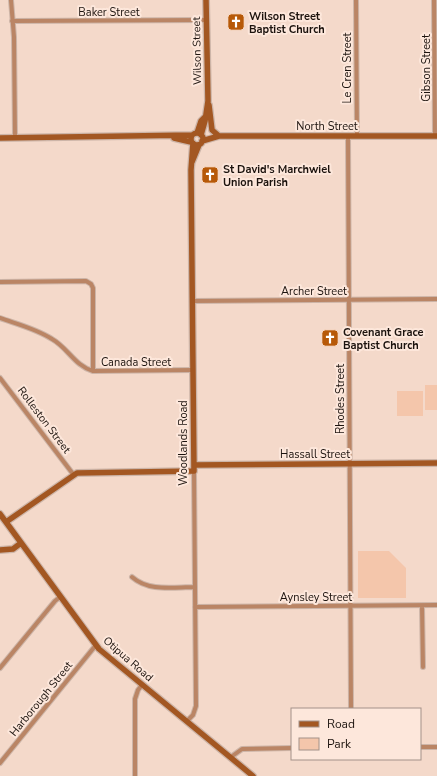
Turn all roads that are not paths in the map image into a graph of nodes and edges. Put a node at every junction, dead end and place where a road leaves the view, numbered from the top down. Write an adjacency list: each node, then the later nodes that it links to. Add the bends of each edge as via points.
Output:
1 (11, 0): 6 (street)
2 (206, 0): 5 (street, Wilson Street)
3 (356, 0): 10 (street, Le Cren Street)
4 (434, 0): 7 (street, Gibson Street)
5 (206, 20): 6 (street, Baker Street); 8 (street, Wilson Street)
6 (12, 21): 14 (street)
7 (436, 51): 11 (street, Gibson Street)
8 (208, 101): 12 (street, Wilson Street, via 211,129); 15 (street, Wilson Street)
9 (348, 136): 10 (street, North Street); 12 (street, North Street); 18 (street, Rhodes Street)
10 (356, 136): 11 (street, North Street)
11 (436, 136)
12 (218, 137): 15 (street, North Street)
13 (0, 138): 14 (street, North Street)
14 (15, 138): 15 (street, North Street)
15 (197, 139): 19 (street, Woodlands Road, via 192,162)
16 (0, 282): 22 (street, via 86,281 92,284)
17 (437, 299): 18 (street, Archer Street)
18 (348, 300): 19 (street, Archer Street); 25 (street, Rhodes Street)
19 (192, 301): 21 (street, Woodlands Road)
20 (0, 318): 22 (street, Canada Street, via 52,339 78,364)
21 (193, 370): 22 (street, Canada Street); 26 (street, Woodlands Road)
22 (93, 371)
23 (0, 378): 27 (street, Rolleston Street)
24 (437, 463): 25 (street, Hassall Street)
25 (350, 464): 26 (street, Hassall Street); 36 (street, Rhodes Street)
26 (194, 468): 27 (street, Hassall Street); 33 (street, Woodlands Road)
27 (73, 474): 29 (street, Hassall Street)
28 (0, 514): 29 (street, Otipua Road)
29 (6, 522): 30 (street, Otipua Road)
30 (21, 543): 31 (street, via 13,549); 34 (street, Otipua Road)
31 (0, 550)
32 (132, 577): 33 (street, via 148,587)
33 (195, 587): 38 (street, Woodlands Road)
34 (60, 597): 39 (street, Otipua Road); 41 (street)
35 (437, 605): 37 (street, Aynsley Street)
36 (350, 606): 37 (street, Aynsley Street); 38 (street, Aynsley Street); 43 (street, Rhodes Street)
37 (422, 606): 40 (street)
38 (195, 607): 44 (street, Woodlands Road, via 196,706 193,715)
39 (96, 645): 42 (street, Otipua Road); 49 (street, Harborough Street)
40 (423, 666)
41 (0, 668)
42 (142, 685): 44 (street, Otipua Road); 50 (street, via 135,699)
43 (351, 708)
44 (187, 721): 48 (street, Otipua Road)
45 (421, 747): 46 (street)
46 (437, 747)
47 (291, 748): 48 (street, via 242,749)
48 (231, 757): 51 (street, Otipua Road)
49 (0, 763)
50 (135, 776)
51 (253, 776)

